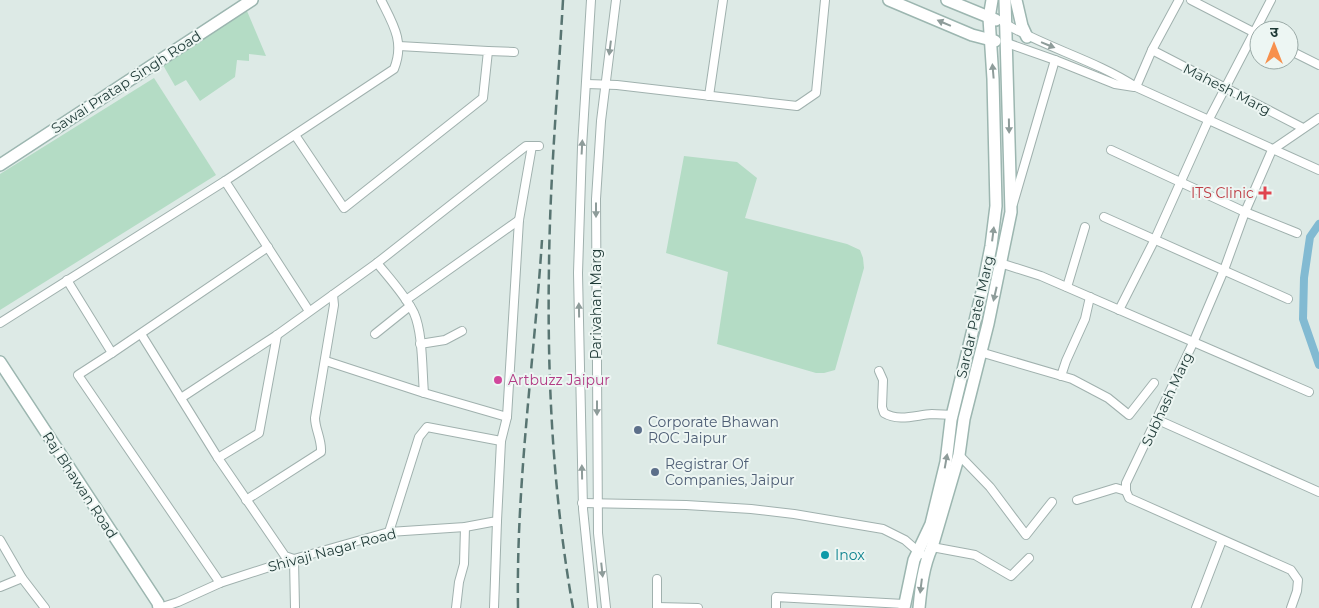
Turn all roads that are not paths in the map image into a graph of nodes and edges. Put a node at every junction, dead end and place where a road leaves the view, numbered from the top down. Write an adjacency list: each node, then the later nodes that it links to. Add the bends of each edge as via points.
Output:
1 (252, 0): 43 (street, Sawai Pratap Singh Road)
2 (381, 0): 24 (street, via 397,31)
3 (591, 0): 32 (street, Parivahan Marg)
4 (616, 0): 33 (street, Parivahan Marg, one-way to 33)
5 (723, 0): 36 (street)
6 (825, 0): 36 (street, via 816,93 797,106)
7 (890, 0): 22 (street, one-way to 7)
8 (947, 0): 17 (street)
9 (955, 0): 10 (street)
10 (964, 0)
11 (992, 0): 17 (street, Sardar Patel Marg)
12 (1004, 0): 19 (street)
13 (1016, 0): 21 (street)
14 (1179, 0): 26 (street)
15 (1191, 0): 20 (street)
16 (1271, 0): 18 (street)
17 (989, 18): 19 (street); 22 (street, Sardar Patel Marg)
18 (1263, 20)
19 (1004, 24): 21 (street); 23 (street)
20 (1249, 30)
21 (1027, 37): 34 (street, one-way to 34, via 1121,77)
22 (990, 40): 23 (street); 55 (street, Sardar Patel Marg, one-way to 22, via 996,206)
23 (1007, 43): 30 (street); 47 (street, one-way to 47)
24 (399, 46): 27 (street); 40 (street, via 399,58 394,69)
25 (1249, 48): 35 (street)
26 (1152, 50): 34 (street); 35 (street, Mahesh Marg)
27 (488, 51): 28 (street); 40 (street, via 484,98 344,208)
28 (514, 52)
29 (1299, 55): 31 (street)
30 (1055, 60): 34 (street, via 1115,84); 47 (street)
31 (1319, 65)
32 (587, 84): 33 (street); 95 (street, Parivahan Marg, one-way to 32, via 578,272)
33 (605, 86): 36 (street); 96 (street, Parivahan Marg, one-way to 96, via 596,199)
34 (1136, 87): 38 (street)
35 (1225, 88): 38 (street); 39 (street, Mahesh Marg)
36 (709, 96)
37 (1319, 118): 39 (street)
38 (1208, 121): 42 (street); 46 (street)
39 (1303, 128): 42 (street)
40 (295, 135): 45 (street)
41 (1110, 150): 46 (street)
42 (1272, 150): 44 (street); 48 (street, Subhash Marg)
43 (0, 165)
44 (1319, 170)
45 (225, 181): 54 (street); 59 (street)
46 (1181, 183): 48 (street); 53 (street)
47 (1011, 212): 57 (street)
48 (1245, 212): 52 (street); 58 (street, Subhash Marg)
49 (1104, 217): 53 (street)
50 (519, 220): 56 (street, via 535,146 522,149); 64 (street); 85 (street)
51 (1086, 227): 60 (street)
52 (1297, 233)
53 (1155, 239): 58 (street); 65 (street)
54 (268, 248): 66 (street); 69 (street)
55 (988, 260): 57 (street); 84 (street, Sardar Patel Marg)
56 (377, 264): 61 (street); 64 (street)
57 (1001, 264): 60 (street); 74 (street, one-way to 74)
58 (1224, 270): 63 (street); 72 (street, Subhash Marg)
59 (67, 280): 67 (street); 75 (street)
60 (1066, 287): 62 (street)
61 (333, 295): 66 (street); 76 (street)
62 (1090, 298): 65 (street); 79 (street, via 1085,319)
63 (1288, 299)
64 (408, 303): 71 (street); 73 (street, via 419,327)
65 (1119, 310): 72 (street)
66 (309, 311): 70 (street)
67 (0, 322)
68 (462, 331): 73 (street, via 446,340)
69 (140, 334): 75 (street); 83 (street)
70 (277, 334): 83 (street); 89 (street, via 259,433)
71 (375, 334)
72 (1193, 343): 81 (street); 86 (street, Subhash Marg)
73 (420, 344): 82 (street)
74 (980, 352): 79 (street); 88 (street)
75 (112, 353): 108 (street, via 78,375)
76 (326, 361): 82 (street); 92 (street, via 315,418 321,452)
77 (0, 362): 113 (street, Raj Bhawan Road)
78 (879, 371): 84 (street, via 884,413 904,418)
79 (1061, 376): 80 (street, via 1108,398 1129,415)
80 (1154, 383)
81 (1309, 392)
82 (424, 393): 85 (street)
83 (181, 398): 89 (street)
84 (952, 415): 102 (street, Sardar Patel Marg, one-way to 84, via 931,524 946,462)
85 (507, 417): 87 (street)
86 (1158, 420): 90 (street, Subhash Marg, via 1126,483); 91 (street)
87 (501, 440): 97 (street); 99 (street, via 427,427 419,438)
88 (959, 455): 94 (street, via 990,487 1026,535); 103 (street)
89 (218, 458): 92 (street)
90 (1126, 490): 93 (street, via 1116,488); 101 (street, via 1129,498)
91 (1319, 492)
92 (246, 500): 104 (street, via 285,556)
93 (1077, 500)
94 (1052, 502)
95 (582, 503): 96 (street); 117 (street, Parivahan Marg)
96 (598, 505): 102 (street, via 695,505 802,516 884,529); 118 (street, Parivahan Marg, one-way to 118)
97 (497, 521): 98 (street, Shivaji Nagar Road); 116 (street)
98 (465, 527): 99 (street, Shivaji Nagar Road); 115 (street, via 464,564 458,582)
99 (389, 532): 104 (street, Shivaji Nagar Road)
100 (0, 540): 106 (street)
101 (1222, 540): 123 (street); 124 (street, via 1291,570 1298,580)
102 (917, 551): 103 (street); 111 (street, Sardar Patel Marg)
103 (930, 552): 105 (street, via 975,555 1011,576); 122 (street, one-way to 122, via 922,577)
104 (294, 558): 108 (street, Shivaji Nagar Road); 114 (street)
105 (1029, 558)
106 (22, 578): 109 (street); 112 (street)
107 (657, 579): 119 (street)
108 (220, 583): 113 (street, Shivaji Nagar Road)
109 (0, 587)
110 (881, 605): 111 (street); 121 (street, via 776,597)
111 (904, 606)
112 (45, 608)
113 (159, 608)
114 (296, 608)
115 (456, 608)
116 (494, 608)
117 (593, 608)
118 (606, 608)
119 (657, 608): 120 (street)
120 (698, 608)
121 (776, 608)
122 (919, 608)
123 (1196, 608)
124 (1291, 608)

